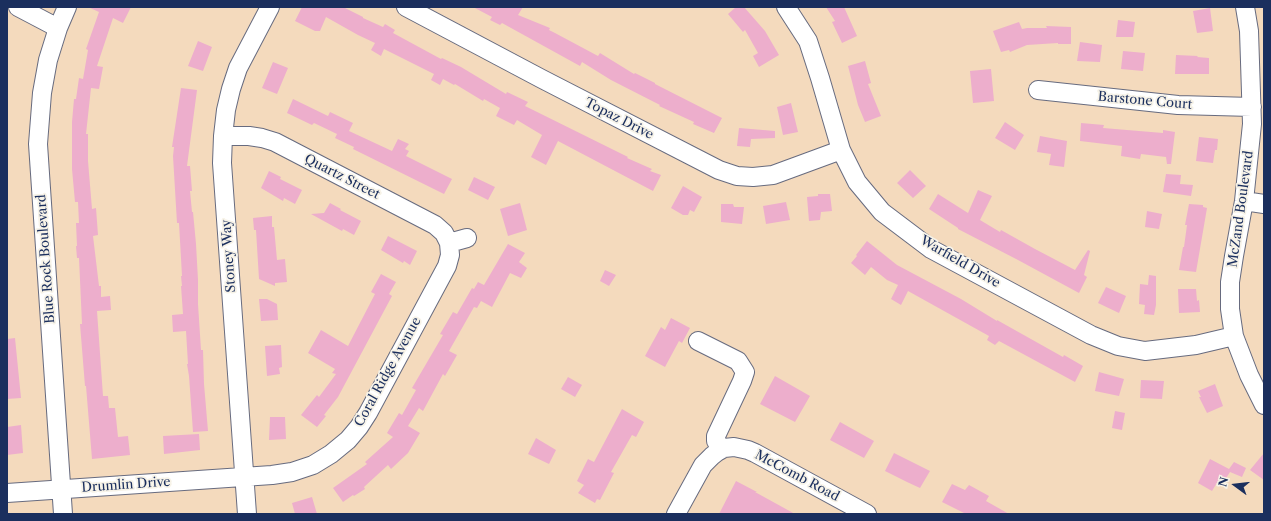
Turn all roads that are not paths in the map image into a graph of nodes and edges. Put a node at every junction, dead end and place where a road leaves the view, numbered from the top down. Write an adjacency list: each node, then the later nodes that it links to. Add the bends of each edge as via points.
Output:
1 (18, 7): 7 (street)
2 (66, 7): 7 (street, Blue Rock Boulevard)
3 (270, 7): 11 (street, Stoney Way, via 236,75 226,110)
4 (406, 7): 12 (street, Topaz Drive, via 719,170 736,176 773,175)
5 (786, 7): 12 (street, Warfield Drive, via 808,41)
6 (1245, 7): 8 (street, McZand Boulevard)
7 (58, 28): 22 (street, Blue Rock Boulevard, via 48,60 42,93 38,144)
8 (1257, 30): 10 (street, McZand Boulevard)
9 (1038, 90): 10 (street, Barstone Court, via 1178,105)
10 (1252, 107): 13 (street, McZand Boulevard)
11 (223, 136): 16 (street, Quartz Street, via 249,136 275,142 436,226 444,233); 21 (street, Stoney Way, via 222,163)
12 (841, 150): 17 (street, Warfield Drive, via 857,182 882,212 932,248 1091,335 1118,346 1145,351 1196,345)
13 (1244, 201): 14 (street); 17 (street, McZand Boulevard, via 1230,282)
14 (1264, 204)
15 (467, 238): 16 (street)
16 (449, 243): 21 (street, Coral Ridge Avenue, via 450,255 447,266 368,413 348,440 313,465 292,472)
17 (1234, 336): 19 (street, McZand Boulevard, via 1249,376)
18 (698, 341): 20 (street, via 738,361 745,372 716,436 716,441)
19 (1264, 405)
20 (723, 449): 26 (street, via 703,465); 27 (street, McComb Road, via 740,448 755,453)
21 (244, 476): 22 (street, Drumlin Drive); 25 (street, Stoney Way)
22 (61, 489): 23 (street, Drumlin Drive); 24 (street, Blue Rock Boulevard)
23 (7, 493)
24 (63, 514)
25 (247, 514)
26 (676, 514)
27 (867, 514)

